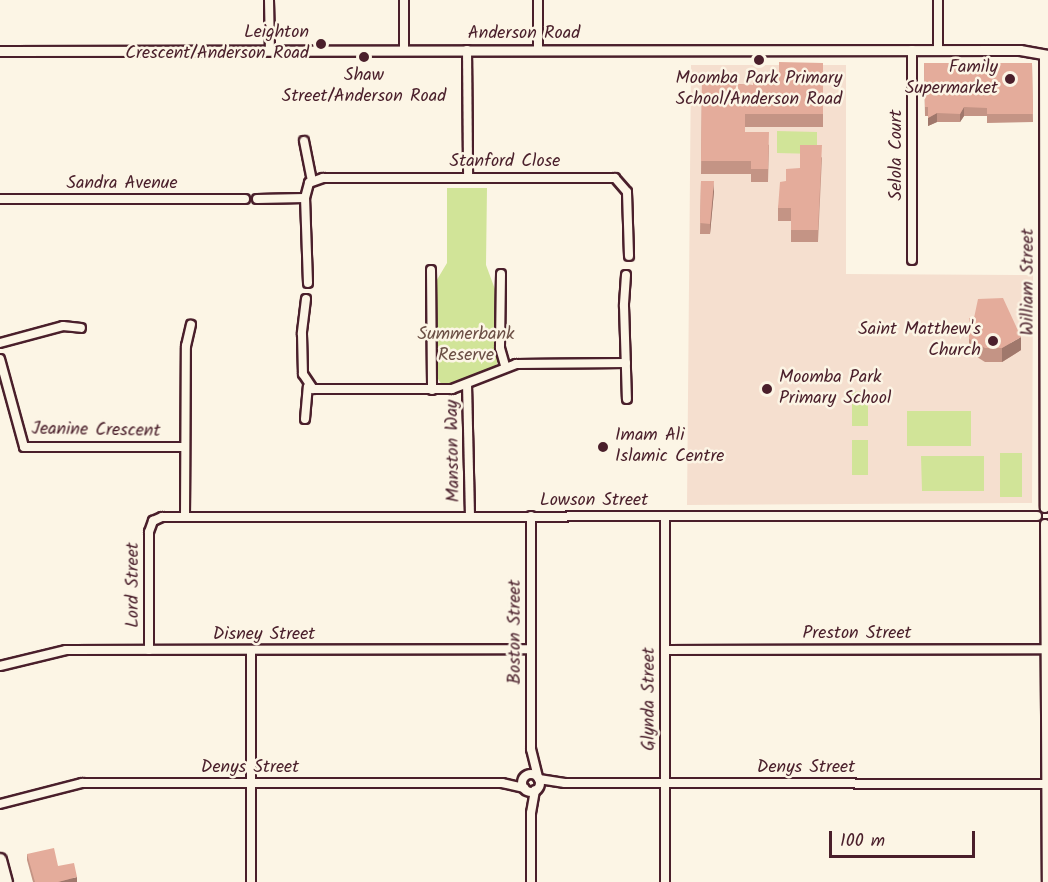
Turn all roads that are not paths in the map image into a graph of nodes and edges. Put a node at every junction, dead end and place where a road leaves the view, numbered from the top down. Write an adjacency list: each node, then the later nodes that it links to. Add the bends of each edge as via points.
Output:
1 (269, 0): 9 (street)
2 (404, 0): 5 (street)
3 (538, 0): 10 (street)
4 (938, 0): 11 (street)
5 (404, 50): 6 (street, Anderson Road); 9 (street, Anderson Road)
6 (467, 50): 10 (street, Anderson Road); 14 (street)
7 (912, 50): 10 (street, Anderson Road); 11 (street, Anderson Road); 21 (street, Selola Court)
8 (0, 51): 9 (street, Anderson Road)
9 (270, 51)
10 (538, 51)
11 (938, 51): 12 (street, Anderson Road, via 1020,50)
12 (1046, 55): 39 (street, William Street)
13 (304, 141): 15 (street)
14 (468, 177): 15 (street, Stanford Close); 20 (street, Stanford Close, via 620,180 630,212)
15 (312, 181): 16 (street)
16 (305, 198): 19 (street); 25 (street)
17 (0, 199): 18 (street, Sandra Avenue)
18 (245, 199)
19 (257, 199)
20 (629, 256)
21 (912, 260)
22 (431, 270): 35 (street)
23 (501, 274): 32 (street, via 500,348)
24 (627, 275): 31 (street)
25 (308, 283)
26 (306, 299): 34 (street, via 302,351)
27 (191, 325): 38 (street, via 186,346)
28 (81, 328): 29 (street, via 63,326)
29 (0, 343)
30 (0, 359): 38 (street, Jeanine Crescent, via 24,447)
31 (626, 363): 32 (street); 36 (street)
32 (505, 366): 33 (street)
33 (467, 384): 35 (street); 41 (street, Manston Way)
34 (308, 387): 35 (street); 37 (street)
35 (432, 390)
36 (627, 399)
37 (305, 418)
38 (185, 447): 40 (street)
39 (1046, 508): 43 (street)
40 (185, 516): 41 (street, Lowson Street); 45 (street, Lowson Street)
41 (470, 516): 42 (street, Lowson Street)
42 (531, 516): 44 (street, Lowson Street); 47 (street, Boston Street)
43 (1037, 516): 44 (street, Lowson Street); 46 (street)
44 (665, 517): 51 (street, Glynda Street)
45 (153, 521): 49 (street, Lord Street, via 148,532)
46 (1046, 524): 48 (street)
47 (530, 649): 50 (street, Disney Street); 53 (street, Boston Street)
48 (1047, 649): 51 (street, Preston Street); 60 (street)
49 (149, 650): 50 (street, Disney Street); 52 (street, Disney Street, via 58,651)
50 (251, 650): 56 (street)
51 (665, 650): 59 (street, Glynda Street)
52 (0, 666)
53 (531, 749): 54 (street, Boston Street); 55 (street, Boston Street)
54 (526, 776): 55 (street, Denys Street); 57 (street, Denys Street); 61 (street, Boston Street)
55 (538, 778): 58 (street, Denys Street); 62 (street)
56 (251, 783): 57 (street, Denys Street); 63 (street, Denys Street, via 76,784); 67 (street)
57 (502, 783): 61 (street, Denys Street)
58 (565, 783): 59 (street, Denys Street); 62 (street, Denys Street)
59 (665, 783): 60 (street, Denys Street); 69 (street, Glynda Street)
60 (1047, 784): 70 (street)
61 (525, 789): 62 (street, Denys Street); 64 (street)
62 (536, 790): 64 (street)
63 (0, 804)
64 (531, 813): 68 (street)
65 (0, 860): 66 (highway)
66 (6, 882)
67 (252, 882)
68 (531, 882)
69 (665, 882)
70 (1047, 882)

